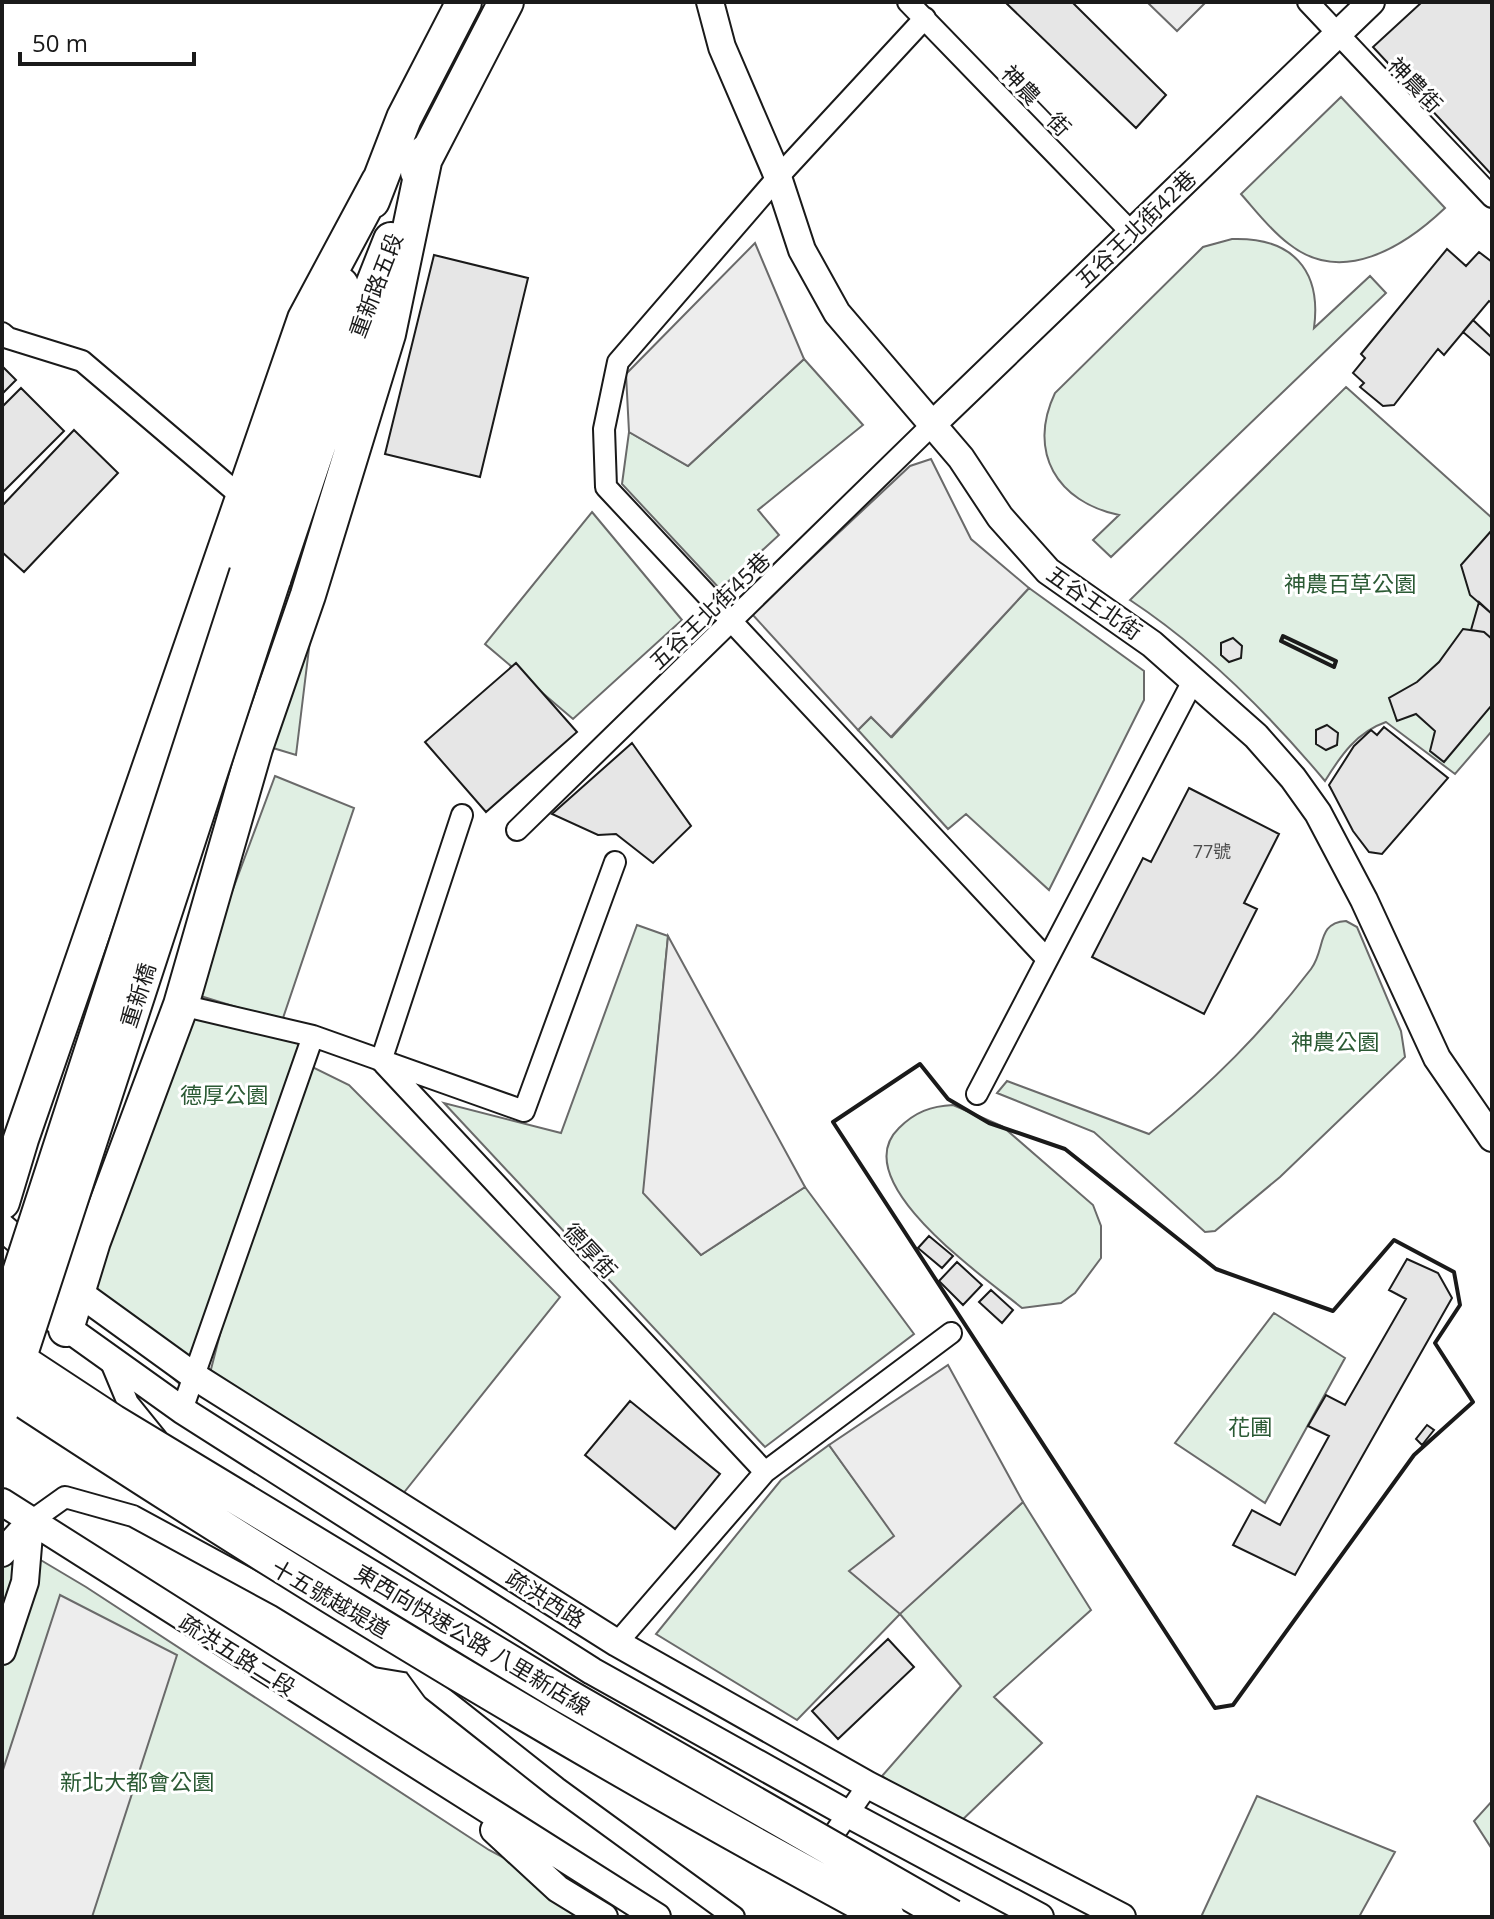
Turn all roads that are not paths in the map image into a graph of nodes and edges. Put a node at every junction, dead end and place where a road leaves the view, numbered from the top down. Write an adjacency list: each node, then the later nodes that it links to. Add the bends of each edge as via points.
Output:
1 (464, 2): 11 (main road, 重新路五段, via 404,118)
2 (506, 2): 9 (main road, 重新路五段)
3 (710, 2): 10 (street, 五谷王北街, via 722,47)
4 (908, 2): 7 (street, 神農一街)
5 (1308, 2): 8 (street, 神農街)
6 (1371, 2): 8 (street, 五谷王北街42巷)
7 (925, 18): 10 (street); 13 (street, 神農一街)
8 (1338, 33): 12 (street, 神農街); 13 (street, 五谷王北街42巷)
9 (426, 152): 17 (main road, 重新路五段); 24 (main road, via 388,334 255,748)
10 (778, 177): 15 (street, 五谷王北街, via 802,250 824,293 858,341); 18 (street, via 618,362 604,429 606,487)
11 (379, 181): 16 (main road, via 305,319); 17 (main road, 重新路五段, via 338,294)
12 (1492, 197)
13 (1131, 232): 15 (street, 五谷王北街42巷)
14 (2, 333): 16 (street, via 82,361)
15 (933, 424): 18 (street, 五谷王北街45巷); 19 (street, 五谷王北街, via 1000,517 1048,571 1136,631)
16 (243, 498): 29 (main road)
17 (260, 576): 33 (main road, 重新橋, bridge); 40 (main road, 重新橋, bridge)
18 (731, 621): 21 (street, 五谷王北街45巷); 23 (street)
19 (1193, 681): 23 (street); 28 (street, 五谷王北街, via 1256,736 1309,799 1364,900 1437,1058)
20 (462, 815): 26 (street)
21 (517, 830)
22 (615, 862): 26 (street, via 524,1111)
23 (1047, 959): 27 (street)
24 (181, 1005): 25 (street); 32 (main road)
25 (313, 1036): 26 (street); 38 (street)
26 (381, 1061): 42 (street, 德厚街)
27 (977, 1094)
28 (1492, 1138)
29 (2, 1202)
30 (2, 1227): 32 (street, 疏洪西路)
31 (2, 1281): 34 (street, 疏洪西路)
32 (78, 1292): 34 (main road); 38 (street, 疏洪西路)
33 (2, 1328)
34 (66, 1329): 37 (street, 疏洪西路)
35 (951, 1333): 42 (street)
36 (2, 1349): 56 (main road, 東西向快速公路 八里新店線, bridge, via 545,1684)
37 (110, 1360): 41 (street, 疏洪西路); 48 (street, via 128,1403 161,1443 370,1586 390,1608)
38 (194, 1376): 41 (street); 46 (street, 疏洪西路)
39 (2, 1386): 55 (main road, 東西向快速公路 八里新店線, bridge, via 140,1477 512,1704)
40 (2, 1409)
41 (182, 1410): 51 (street, 疏洪西路, via 592,1671)
42 (765, 1472): 46 (street)
43 (2, 1502): 44 (street, 疏洪五路二段)
44 (30, 1522): 45 (street); 47 (street, via 25,1582); 48 (street, 十五號越堤道, via 65,1497 133,1516 380,1657); 50 (street, 疏洪五路二段)
45 (2, 1553)
46 (617, 1643): 49 (street, 疏洪西路)
47 (2, 1651)
48 (411, 1660): 51 (street, via 466,1674 811,1865); 54 (street, via 433,1690)
49 (868, 1785): 51 (street); 58 (street, 疏洪西路)
50 (447, 1787): 52 (street, 疏洪五路二段, via 558,1889); 53 (street, 疏洪五路二段)
51 (848, 1814): 57 (street, 疏洪西路)
52 (604, 1917)
53 (657, 1917)
54 (734, 1917)
55 (887, 1917)
56 (951, 1917)
57 (1040, 1917)
58 (1122, 1917)

